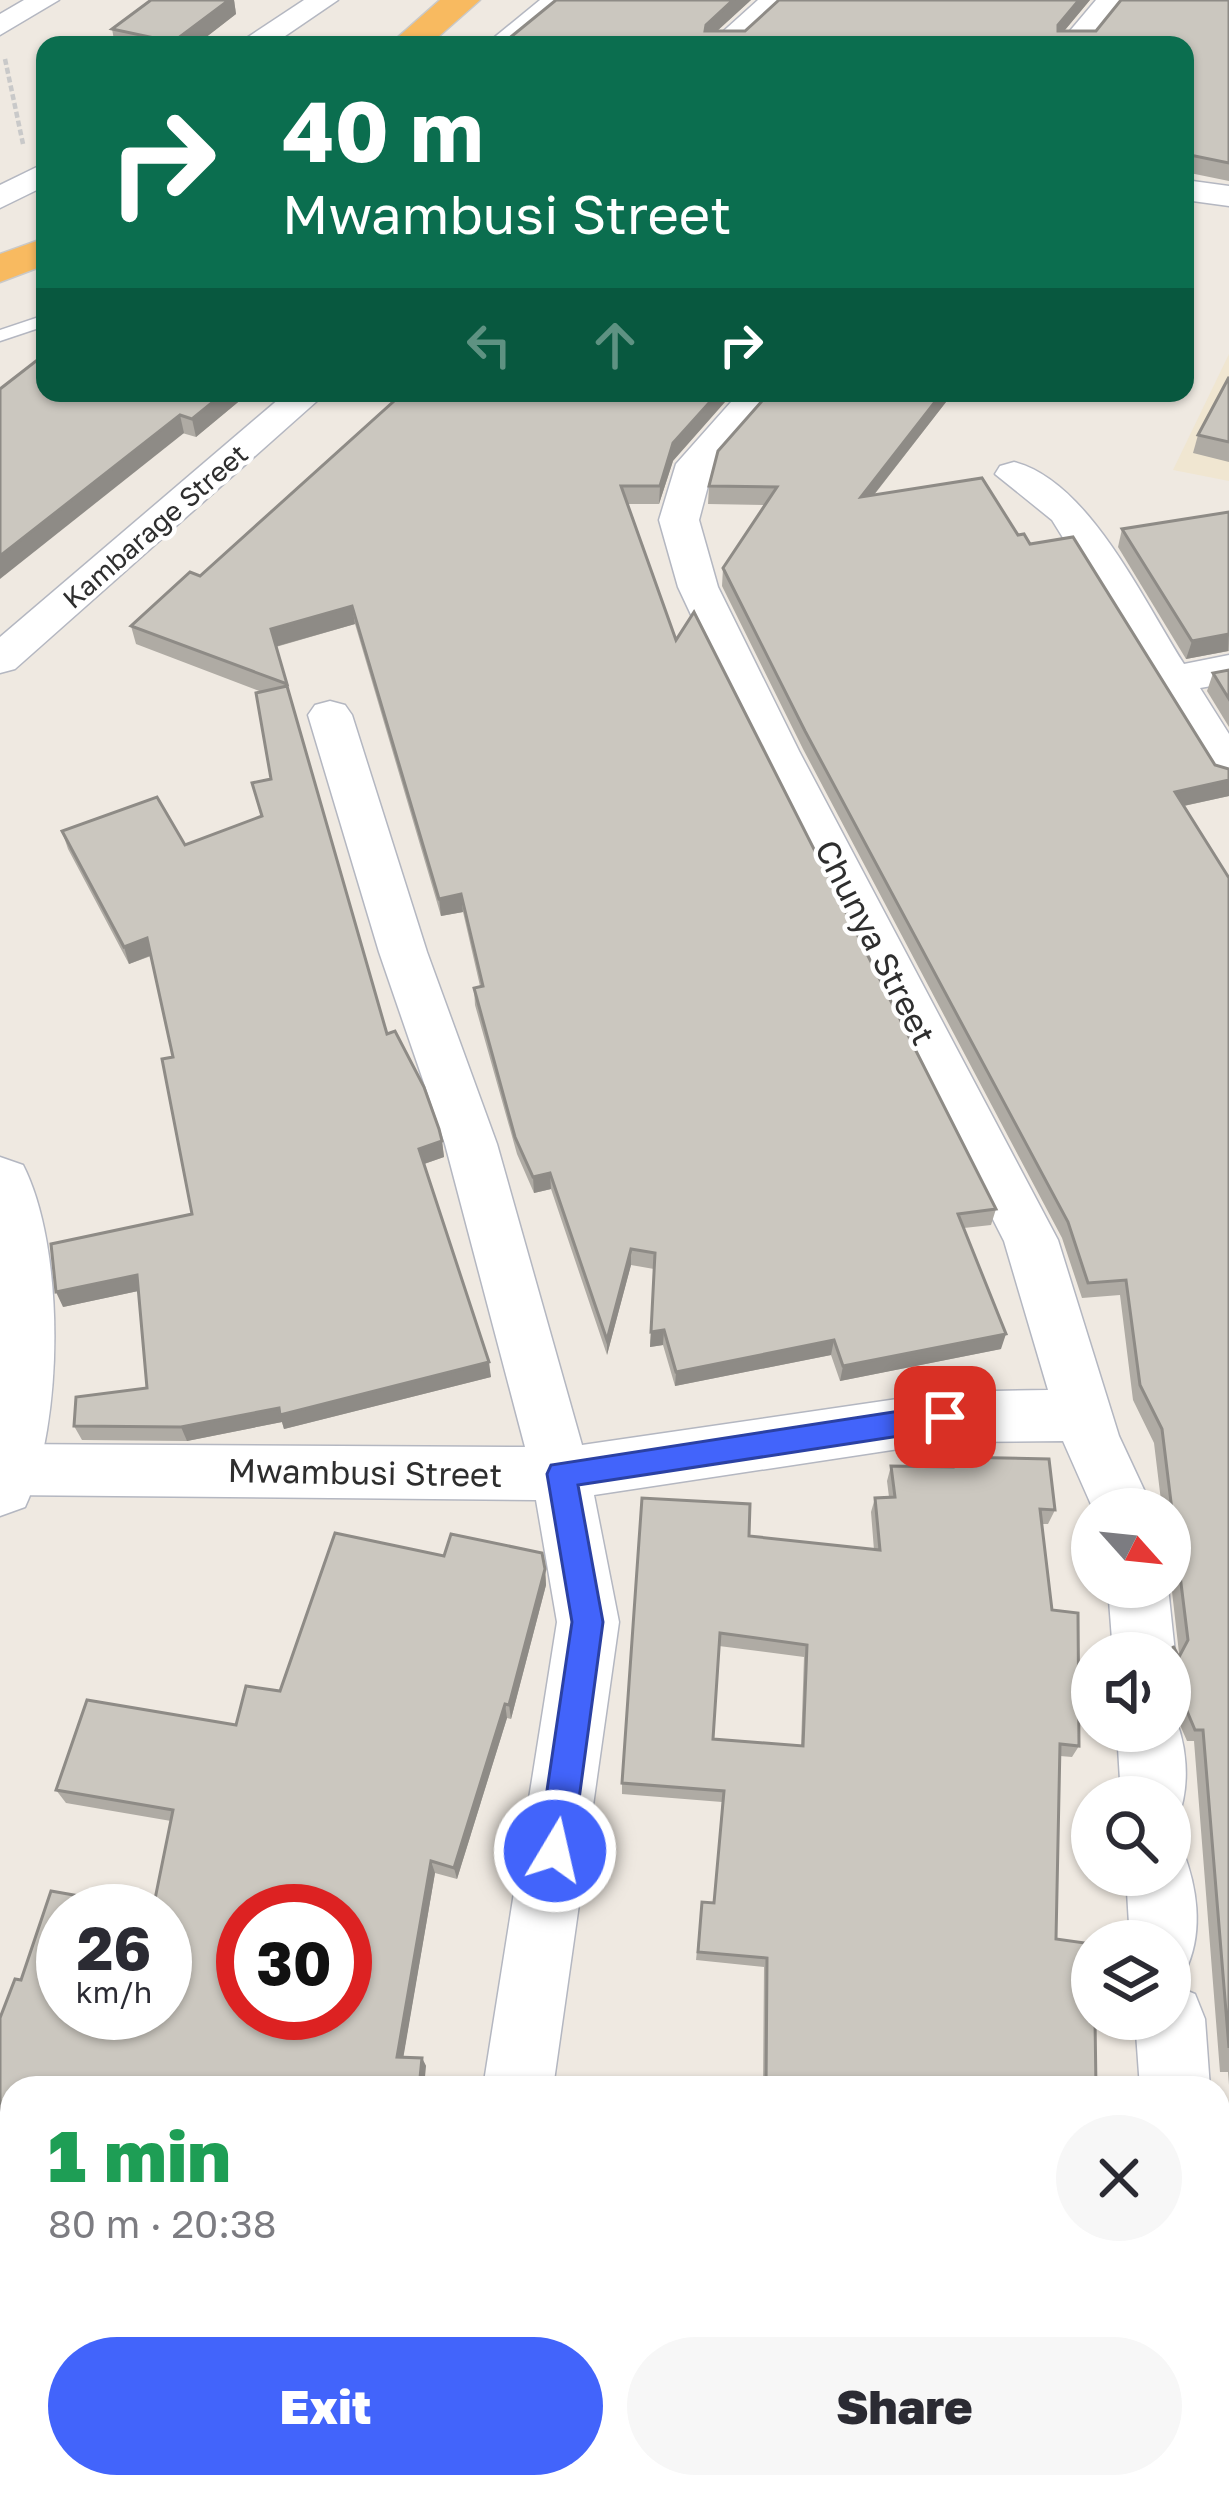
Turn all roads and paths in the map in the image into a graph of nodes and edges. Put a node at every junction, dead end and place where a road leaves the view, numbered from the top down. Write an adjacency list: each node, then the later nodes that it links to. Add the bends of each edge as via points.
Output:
1 (45, 0): 7 (street)
2 (324, 0): 8 (street)
3 (462, 0): 9 (highway)
4 (549, 0): 10 (lane)
5 (775, 0): 11 (street)
6 (1112, 0): 12 (street)
7 (0, 26)
8 (266, 36)
9 (418, 36)
10 (504, 36)
11 (733, 36)
12 (1081, 36)
13 (0, 40): 14 (path, via 16,94)
14 (24, 185)
15 (1194, 191): 16 (street)
16 (1229, 196)
17 (36, 254): 18 (highway)
18 (0, 269)
19 (36, 323): 20 (lane)
20 (0, 336)
21 (298, 402): 24 (street, Kambarage Street)
22 (751, 402): 30 (street, Chunya Street, via 695,464 679,520 698,587 1031,1240)
23 (1015, 474): 26 (street, via 1067,512)
24 (0, 658)
25 (1229, 669): 26 (street)
26 (1170, 680): 28 (street)
27 (330, 715): 31 (street, via 471,1144)
28 (1229, 769)
29 (0, 1184): 32 (street, via 14,1238 20,1324)
30 (1083, 1415): 31 (street, Mwambusi Street, via 945,1417); 33 (street, Chunya Street)
31 (561, 1474): 32 (street, Mwambusi Street); 35 (street, via 587,1622)
32 (2, 1476)
33 (1114, 1488)
34 (1171, 2040): 36 (street)
35 (520, 2076)
36 (1173, 2076)

